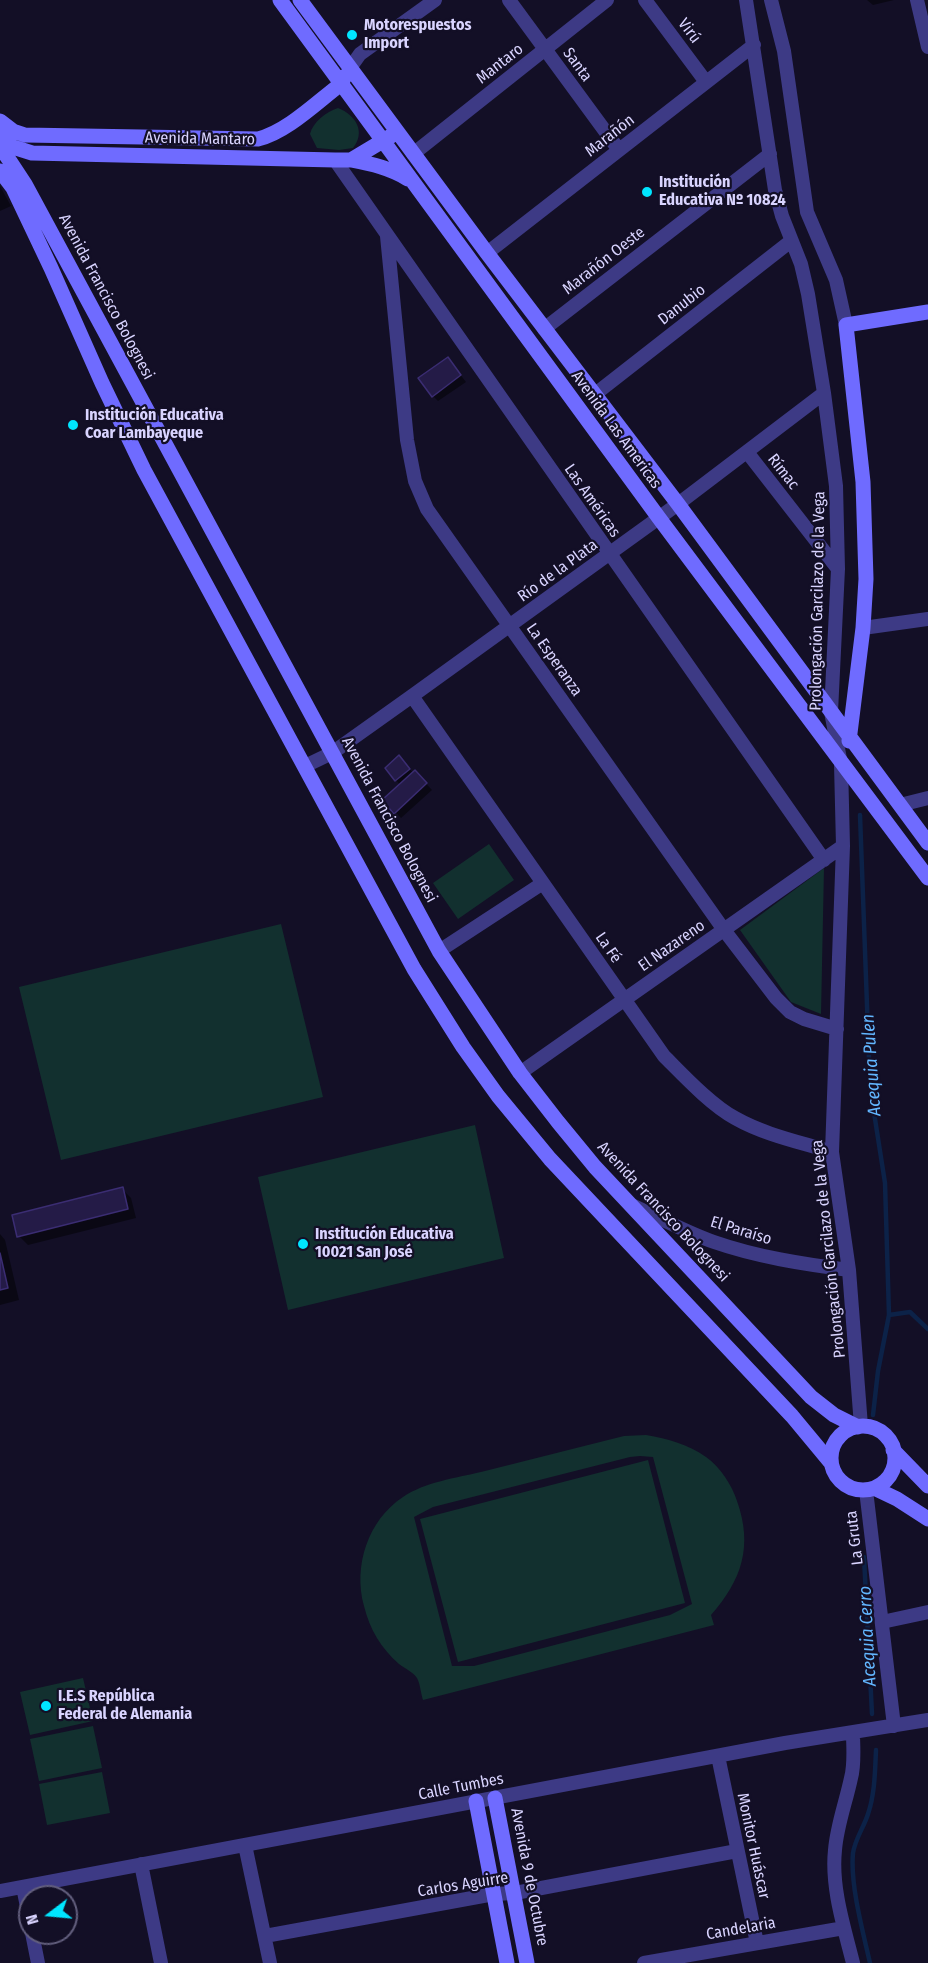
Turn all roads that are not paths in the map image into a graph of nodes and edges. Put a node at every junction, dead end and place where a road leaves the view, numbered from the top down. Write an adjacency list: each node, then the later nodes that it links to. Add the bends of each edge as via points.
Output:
1 (280, 0): 15 (street, Avenida Las Americas)
2 (300, 0): 13 (street, Avenida Las Americas)
3 (435, 0): 13 (street, via 360,54)
4 (508, 0): 12 (street, Santa)
5 (607, 0): 12 (street, Mantaro)
6 (645, 0): 14 (street, Virú)
7 (746, 0): 10 (street, Prolongación Garcilazo de la Vega)
8 (771, 0): 36 (street, via 784,51 807,212 836,280)
9 (916, 0): 11 (street)
10 (754, 45): 14 (street, Marañón); 25 (street, Prolongación Garcilazo de la Vega)
11 (928, 47)
12 (545, 49): 22 (street, Santa); 24 (street, Mantaro)
13 (350, 68): 15 (street, Avenida Mantaro); 18 (street, Avenida Las Americas)
14 (706, 82): 22 (street, Marañón)
15 (341, 84): 17 (street, Avenida Mantaro); 20 (street, Avenida Las Americas)
16 (0, 121): 17 (street, Avenida Mantaro, via 13,131 37,136 258,139)
17 (285, 127): 26 (street, via 279,140)
18 (396, 132): 20 (street); 24 (street, Avenida Las Americas)
19 (0, 137): 23 (street, Avenida Mantaro, via 27,153)
20 (383, 141): 28 (street); 30 (street, Avenida Las Americas)
21 (0, 146): 31 (street, Avenida Francisco Bolognesi)
22 (619, 150): 34 (street, Marañón)
23 (66, 154): 26 (street, Avenida Mantaro); 31 (street, via 33,164 28,173)
24 (412, 154): 34 (street, Avenida Las Americas)
25 (770, 154): 33 (street, Prolongación Garcilazo de la Vega, via 775,190); 37 (street, Marañón Oeste)
26 (289, 159): 27 (street, Avenida Mantaro)
27 (335, 160): 28 (street, Avenida Mantaro); 32 (street, Las Américas)
28 (351, 160): 30 (street, Avenida Mantaro, via 395,171)
29 (0, 171): 53 (street, Avenida Francisco Bolognesi, via 13,188 144,470)
30 (411, 181): 42 (street, Avenida Las Americas)
31 (35, 203): 51 (street, Avenida Francisco Bolognesi)
32 (387, 236): 43 (street, Las Américas); 46 (street, La Esperanza, via 407,440 415,481 427,509)
33 (790, 241): 38 (street, Prolongación Garcilazo de la Vega, via 801,264 808,294); 39 (street, Danubio)
34 (487, 254): 37 (street, Avenida Las Americas)
35 (928, 312): 36 (street)
36 (846, 326): 47 (street, via 863,482)
37 (544, 328): 39 (street, Avenida Las Americas)
38 (824, 393): 40 (street, Río de la Plata); 44 (street, Prolongación Garcilazo de la Vega, via 836,486)
39 (594, 395): 41 (street, Avenida Las Americas)
40 (747, 452): 41 (street, Río de la Plata); 44 (street, Rímac)
41 (678, 504): 42 (street, Río de la Plata); 49 (street, Avenida Las Americas)
42 (659, 518): 43 (street, Río de la Plata); 52 (street, Avenida Las Americas)
43 (609, 554): 46 (street, Río de la Plata); 58 (street, Las Américas)
44 (838, 569): 49 (street, Prolongación Garcilazo de la Vega)
45 (928, 619): 47 (street)
46 (509, 626): 48 (street, Río de la Plata); 61 (street, La Esperanza)
47 (863, 628): 50 (street)
48 (412, 696): 51 (street, Río de la Plata); 60 (street, La Fé)
49 (831, 712): 50 (street, Avenida Las Americas); 52 (street, Prolongación Garcilazo de la Vega)
50 (850, 738): 52 (street); 55 (street, Avenida Las Americas)
51 (332, 753): 53 (street, Río de la Plata); 62 (street, Avenida Francisco Bolognesi)
52 (841, 764): 57 (street, Prolongación Garcilazo de la Vega); 59 (street, Avenida Las Americas)
53 (305, 766): 71 (street, Avenida Francisco Bolognesi, via 414,969 498,1096 550,1159 792,1416)
54 (928, 798): 55 (street)
55 (900, 805): 56 (street, Avenida Las Americas)
56 (928, 843)
57 (843, 846): 58 (street, El Nazareno); 64 (street, Prolongación Garcilazo de la Vega)
58 (824, 860): 61 (street, El Nazareno)
59 (928, 878)
60 (543, 883): 62 (street); 63 (street, La Fé)
61 (724, 930): 63 (street, El Nazareno); 64 (street, La Esperanza, via 790,1012)
62 (439, 951): 65 (street, Avenida Francisco Bolognesi)
63 (624, 1000): 65 (street, El Nazareno); 66 (street, La Fé, via 664,1056 734,1118)
64 (837, 1029): 66 (street, Prolongación Garcilazo de la Vega)
65 (520, 1073): 67 (street, Avenida Francisco Bolognesi, via 595,1167)
66 (832, 1152): 68 (street, Prolongación Garcilazo de la Vega)
67 (630, 1204): 68 (street, El Paraíso, via 747,1252); 69 (street, Avenida Francisco Bolognesi, via 811,1397 834,1415)
68 (849, 1270): 69 (street, Prolongación Garcilazo de la Vega)
69 (859, 1427): 70 (street, via 881,1432); 71 (street, via 840,1436 834,1444)
70 (893, 1450): 72 (street); 73 (street, via 893,1469)
71 (831, 1463): 73 (street, via 834,1473 848,1487)
72 (928, 1486)
73 (870, 1489): 74 (street, via 897,1499); 76 (street, La Gruta)
74 (928, 1519)
75 (928, 1612): 76 (street)
76 (882, 1622): 78 (street, La Gruta)
77 (928, 1720): 78 (street, Calle Tumbes)
78 (894, 1726): 79 (street, Calle Tumbes)
79 (854, 1732): 80 (street, Calle Tumbes); 91 (street, via 852,1775 835,1851)
80 (718, 1756): 81 (street, Calle Tumbes); 84 (street, Monitor Huáscar)
81 (495, 1798): 82 (street, Calle Tumbes); 89 (street, Avenida 9 de Octubre)
82 (476, 1801): 83 (street, Calle Tumbes); 90 (street)
83 (245, 1845): 85 (street, Calle Tumbes); 92 (street)
84 (737, 1851): 89 (street, Carlos Aguirre); 93 (street, Monitor Huáscar)
85 (141, 1864): 86 (street, Calle Tumbes); 96 (street)
86 (33, 1885)
87 (18, 1888): 88 (street, Calle Tumbes)
88 (0, 1891)
89 (515, 1893): 90 (street, Carlos Aguirre); 99 (street, Avenida 9 de Octubre)
90 (494, 1894): 92 (street, Carlos Aguirre); 98 (street)
91 (844, 1928): 93 (street, Candelaria); 101 (street)
92 (264, 1936): 97 (street)
93 (757, 1943): 100 (street, Candelaria)
94 (34, 1945): 95 (street)
95 (38, 1963)
96 (161, 1963)
97 (270, 1963)
98 (507, 1963)
99 (527, 1963)
100 (644, 1963)
101 (852, 1963)

